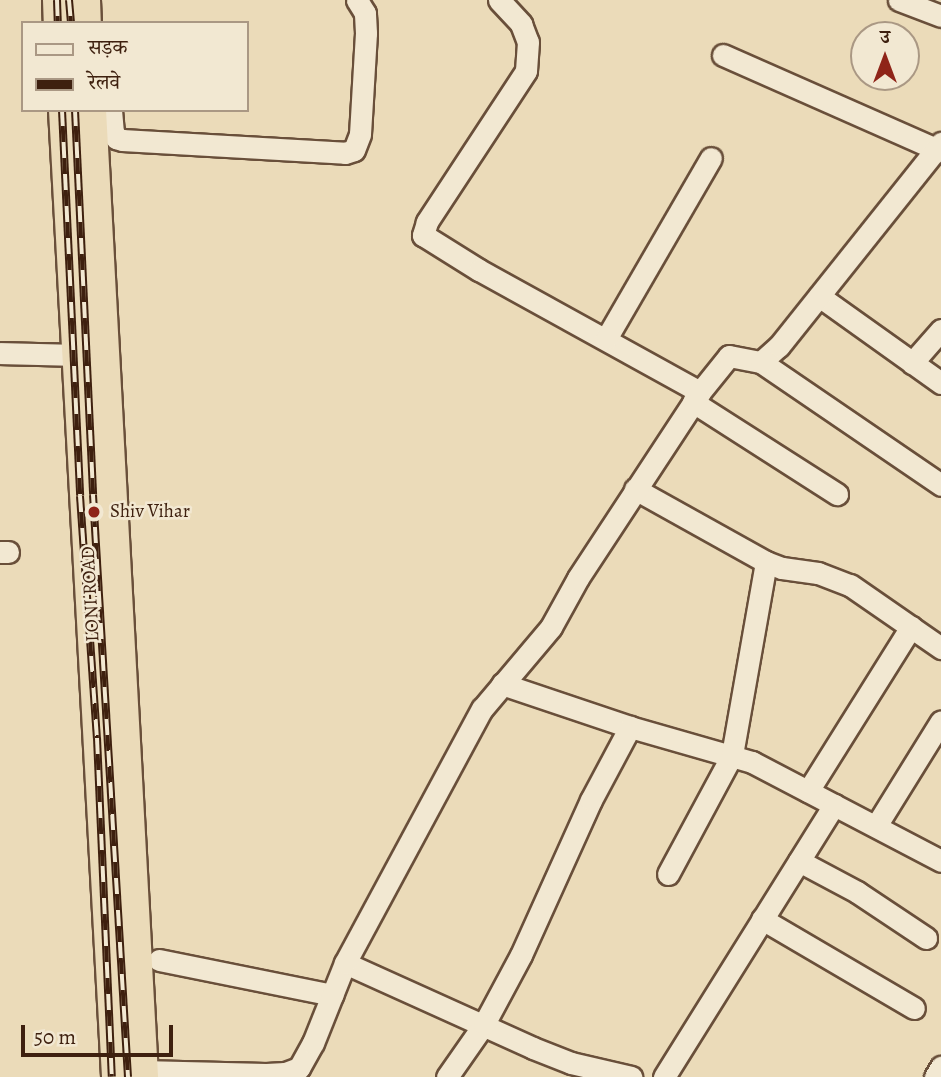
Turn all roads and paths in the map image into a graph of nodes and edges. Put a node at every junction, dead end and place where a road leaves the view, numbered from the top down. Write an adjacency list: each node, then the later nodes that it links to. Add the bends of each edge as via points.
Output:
1 (59, 0): 7 (highway)
2 (84, 0): 8 (highway)
3 (357, 0): 12 (street, via 365,13 366,33 360,134 354,150 122,140 113,132)
4 (499, 0): 17 (street, via 521,24 528,42 526,71 427,222 423,235)
5 (904, 1): 6 (street)
6 (941, 16)
7 (60, 21)
8 (85, 21)
9 (723, 55): 13 (street)
10 (65, 112): 19 (highway, LONI ROAD)
11 (90, 112): 48 (highway, LONI ROAD)
12 (111, 112)
13 (940, 147): 15 (street)
14 (710, 158): 17 (street)
15 (819, 296): 20 (street); 21 (street)
16 (941, 330): 21 (street)
17 (606, 339): 23 (street)
18 (0, 353): 19 (street)
19 (78, 355): 48 (highway, LONI ROAD)
20 (761, 362): 23 (street, via 729,356); 24 (street)
21 (912, 363): 22 (street)
22 (941, 383)
23 (697, 397): 25 (street); 26 (street)
24 (941, 485)
25 (635, 489): 27 (street); 30 (street, via 551,626)
26 (837, 494)
27 (766, 562): 28 (street, via 850,584); 33 (street)
28 (911, 626): 29 (street); 34 (street)
29 (941, 648)
30 (502, 684): 32 (street); 43 (street, via 482,709)
31 (941, 721): 36 (street)
32 (630, 727): 33 (street); 46 (street)
33 (732, 755): 34 (street); 39 (street)
34 (808, 791): 35 (street)
35 (834, 805): 36 (street); 37 (street)
36 (876, 826): 38 (street)
37 (799, 861): 40 (street); 41 (street, via 858,892)
38 (941, 861)
39 (668, 874)
40 (762, 919): 45 (street); 52 (street)
41 (926, 938)
42 (159, 960): 44 (street)
43 (345, 963): 44 (street); 46 (street)
44 (332, 995): 49 (street, via 299,1068)
45 (914, 1007)
46 (484, 1024): 50 (street); 51 (street, via 571,1063)
47 (941, 1067): 53 (street)
48 (133, 1075): 49 (street)
49 (266, 1075)
50 (447, 1077)
51 (631, 1077)
52 (664, 1077)
53 (935, 1077)

